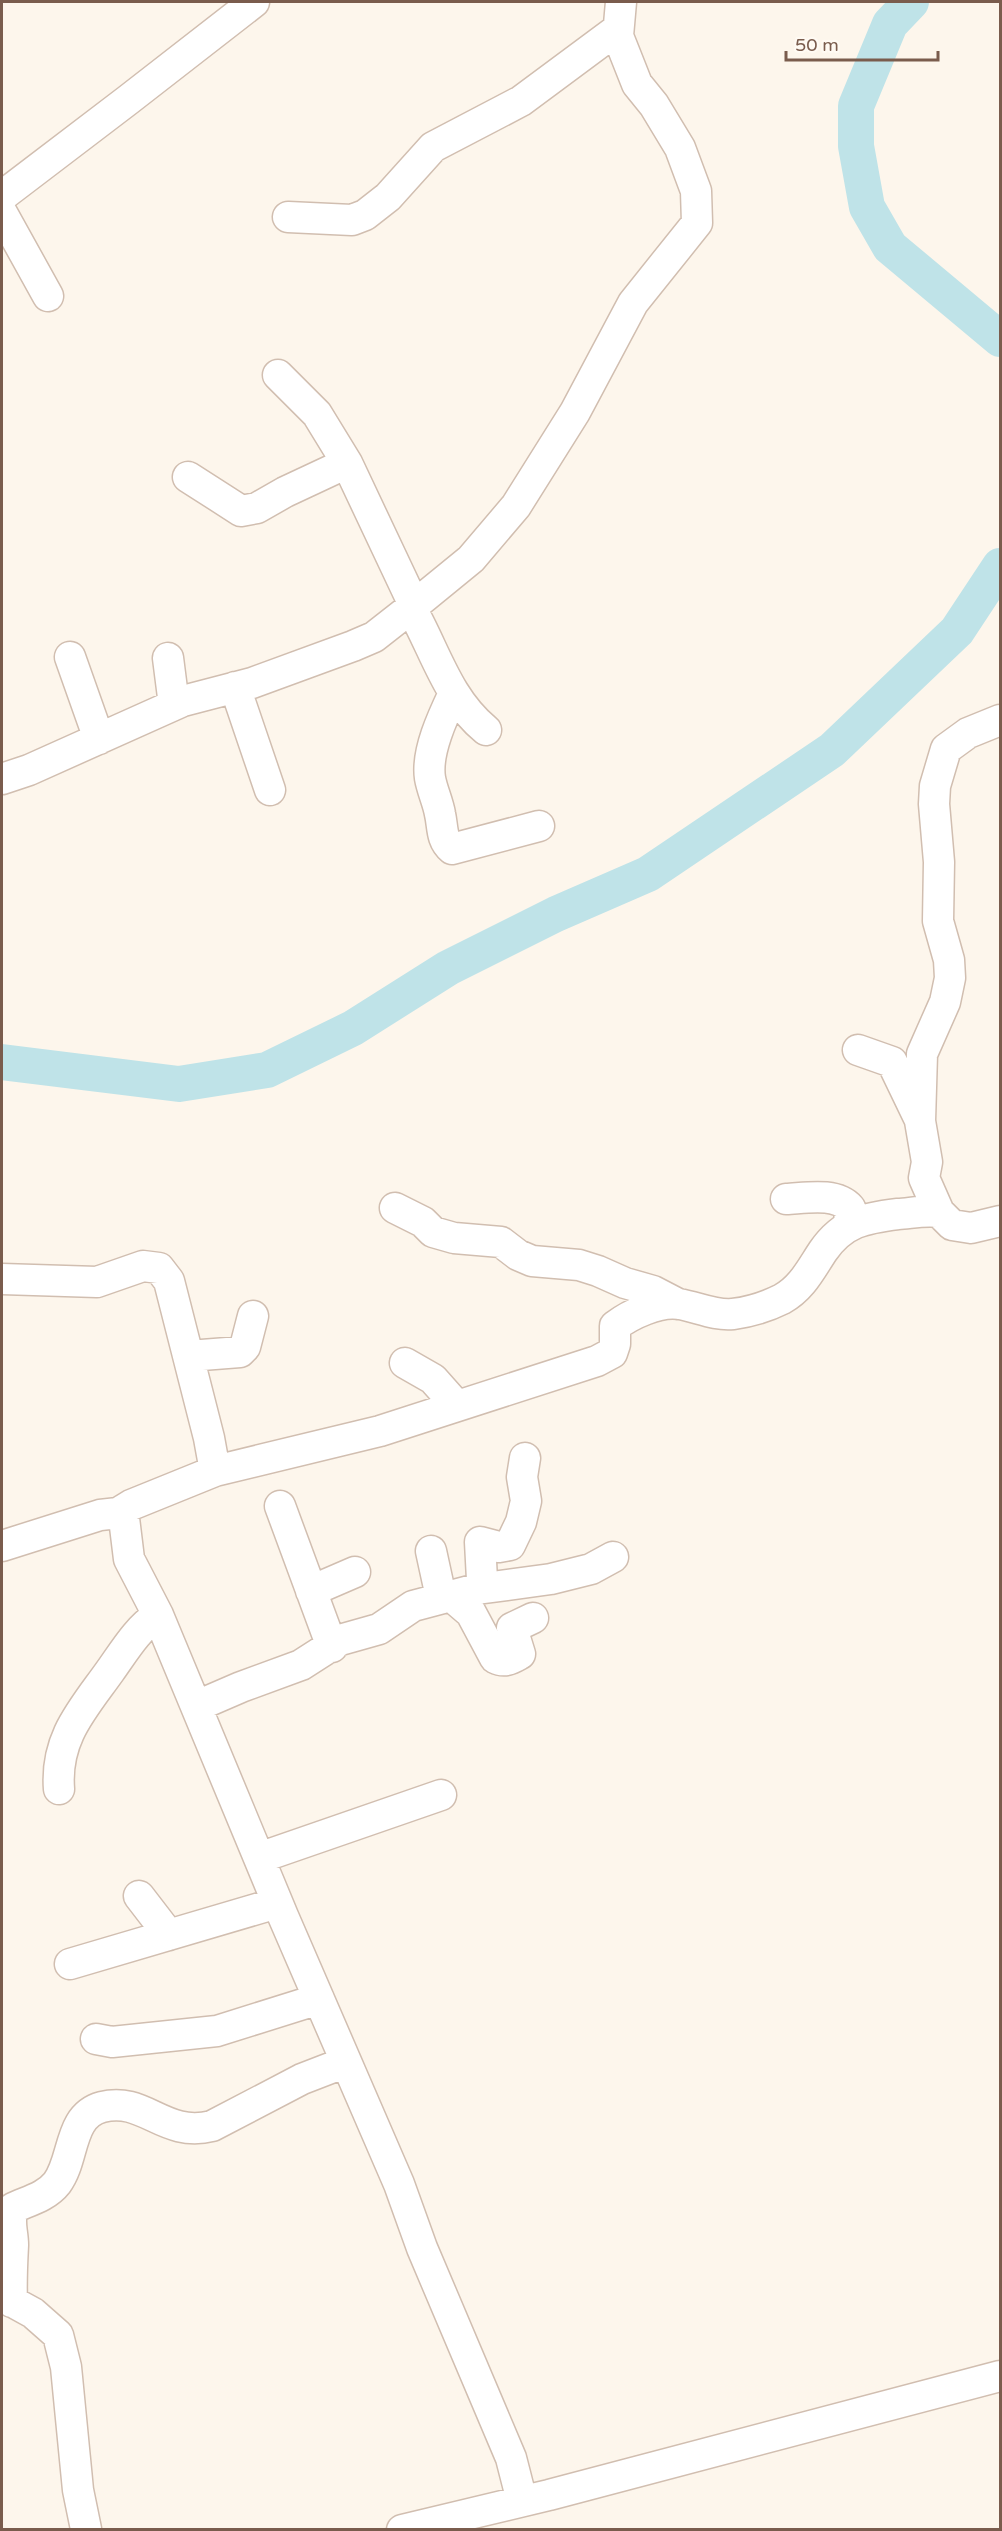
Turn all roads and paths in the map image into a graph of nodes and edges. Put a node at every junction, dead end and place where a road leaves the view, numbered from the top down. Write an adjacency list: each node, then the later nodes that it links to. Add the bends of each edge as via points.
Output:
1 (254, 2): 3 (street)
2 (620, 15): 5 (street, via 521,101 433,147 388,197 365,215 352,220); 10 (street, via 618,36 637,84 660,114 690,171 698,207 697,223 633,303 576,412 516,506 471,559)
3 (2, 196)
4 (2, 213): 6 (street)
5 (288, 217)
6 (48, 297)
7 (278, 375): 8 (street, via 316,414)
8 (347, 463): 9 (street, via 250,511 241,511); 10 (street)
9 (188, 477)
10 (412, 607): 13 (street, via 374,637); 14 (street)
11 (70, 657): 18 (street)
12 (168, 658): 15 (street)
13 (236, 687): 15 (street); 20 (street)
14 (454, 693): 17 (street, via 464,710); 21 (street, via 440,724 430,766 447,845 452,849)
15 (174, 705): 18 (street)
16 (1000, 720): 23 (street, via 968,732 946,749 935,786 938,921 950,978 945,1002 922,1054)
17 (486, 730)
18 (99, 739): 19 (street)
19 (2, 779)
20 (270, 790)
21 (539, 826)
22 (858, 1050): 23 (street, via 892,1062)
23 (920, 1121): 26 (street, via 927,1162 924,1178)
24 (786, 1199): 28 (street, via 834,1198 844,1202 850,1208)
25 (395, 1208): 30 (street, via 423,1222 433,1232 501,1242 532,1261 579,1265)
26 (939, 1212): 27 (street, via 952,1225 972,1228); 28 (street, via 877,1215)
27 (1000, 1221)
28 (849, 1226): 30 (street, via 824,1250 809,1277 783,1298 732,1314)
29 (2, 1279): 32 (street, via 97,1282 143,1266 159,1268 169,1281)
30 (678, 1304): 34 (street, via 627,1317 615,1326 612,1353 597,1361)
31 (253, 1316): 32 (street, via 245,1347 240,1352)
32 (189, 1356): 36 (street)
33 (405, 1363): 34 (street, via 433,1379)
34 (457, 1406): 36 (street, via 380,1431)
35 (525, 1458): 44 (street, via 522,1477 526,1501 510,1545 499,1547 480,1542 482,1580)
36 (215, 1471): 38 (street)
37 (280, 1506): 43 (street)
38 (123, 1510): 39 (street); 45 (street, via 129,1559)
39 (2, 1546)
40 (431, 1551): 44 (street)
41 (613, 1557): 44 (street, via 591,1569)
42 (355, 1572): 43 (street)
43 (311, 1592): 47 (street)
44 (456, 1594): 46 (street, via 495,1658 500,1660 507,1661 519,1654 512,1628); 47 (street, via 413,1606 379,1629 340,1640)
45 (158, 1615): 48 (street); 49 (street, via 135,1635 74,1720 59,1759)
46 (533, 1618)
47 (332, 1647): 48 (street, via 302,1665)
48 (197, 1707): 51 (street)
49 (59, 1789)
50 (441, 1795): 51 (street)
51 (259, 1858): 53 (street)
52 (139, 1896): 54 (street)
53 (277, 1903): 54 (street); 56 (street)
54 (169, 1935): 55 (street)
55 (70, 1964)
56 (319, 1999): 57 (street, via 217,2031 112,2042); 58 (street)
57 (96, 2039)
58 (346, 2062): 59 (street, via 199,2129 170,2125 135,2107 104,2106 92,2110 81,2120 57,2183 41,2196 13,2208 9,2218 13,2242); 61 (street, via 511,2458)
59 (7, 2299): 62 (street, via 33,2313 58,2335 66,2367 78,2490)
60 (1000, 2376): 61 (street)
61 (522, 2501): 63 (street)
62 (86, 2529)
63 (402, 2529)

